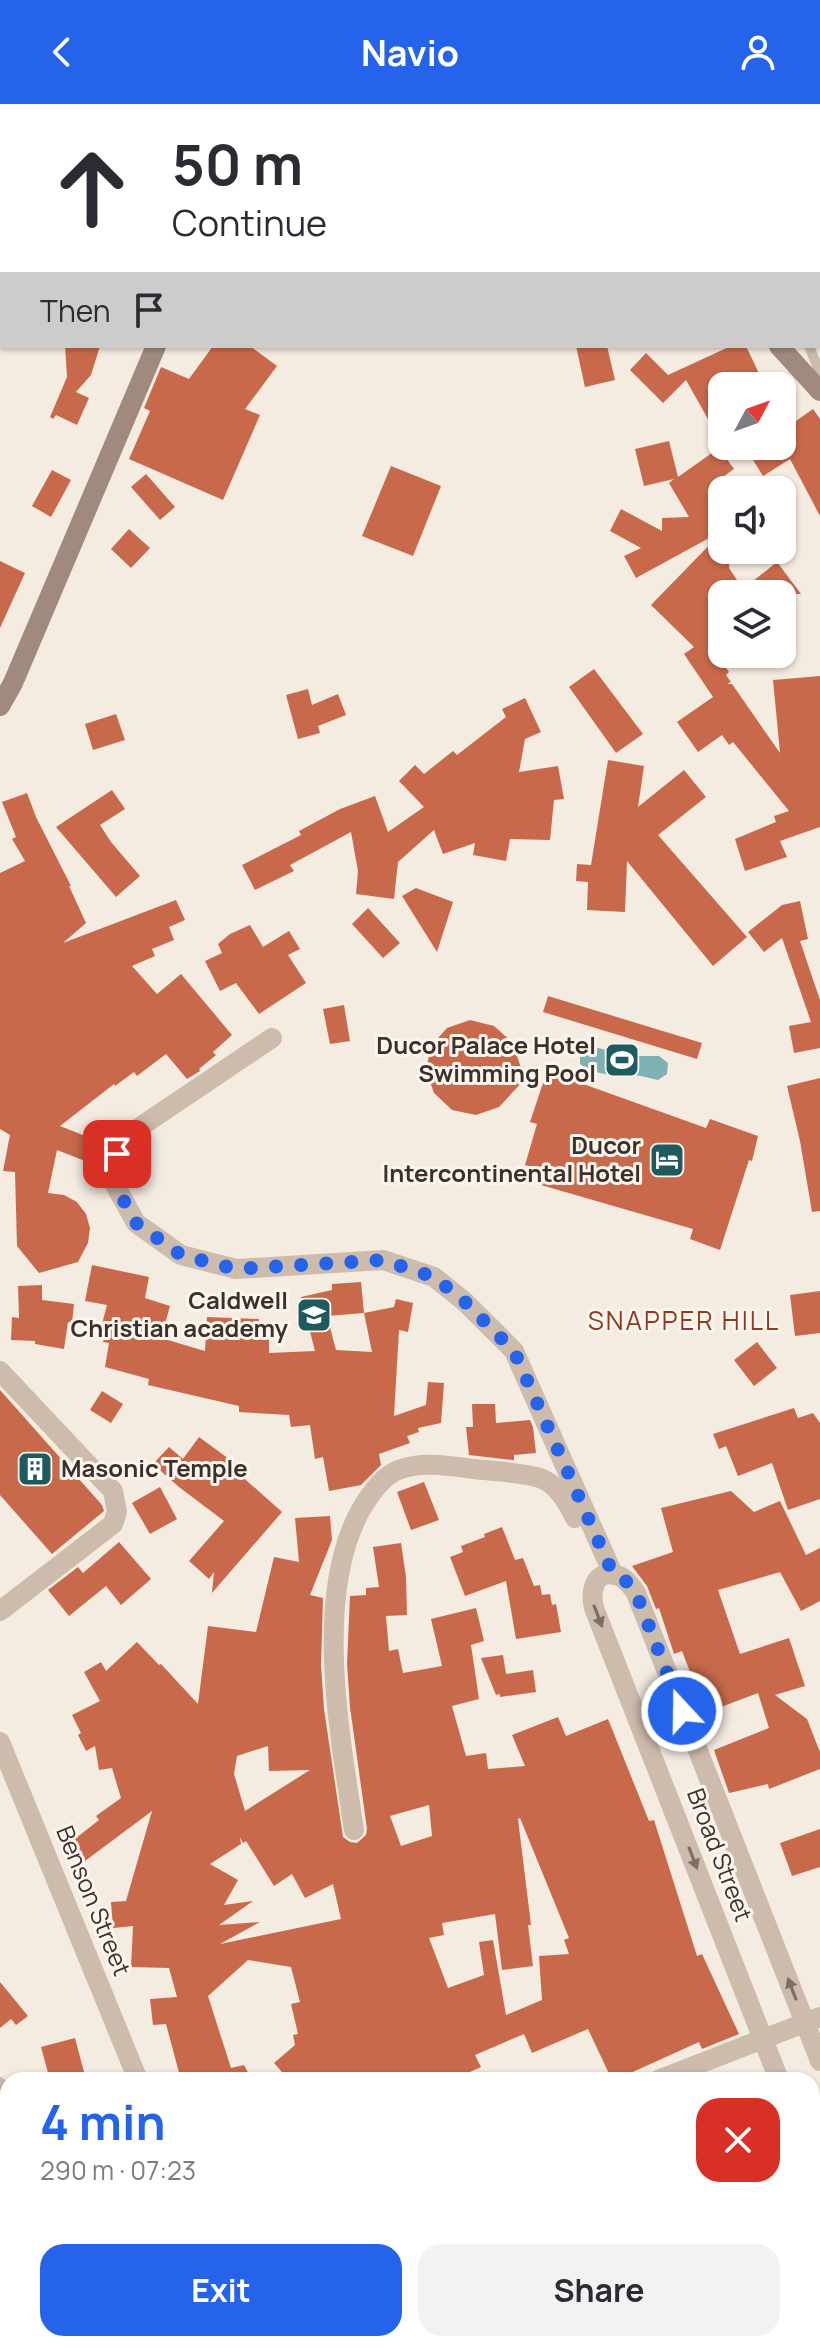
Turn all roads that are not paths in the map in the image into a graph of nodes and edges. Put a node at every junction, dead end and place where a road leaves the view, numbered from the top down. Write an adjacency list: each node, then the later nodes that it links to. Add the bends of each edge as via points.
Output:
1 (155, 348): 6 (main road)
2 (781, 348): 5 (main road)
3 (810, 348): 4 (lane)
4 (820, 373)
5 (820, 391)
6 (0, 706)
7 (272, 1038): 9 (street, via 137,1129 117,1154 114,1183 136,1223 181,1255 236,1269 383,1260 434,1277 514,1351)
8 (0, 1371): 10 (street, via 113,1491 117,1512 113,1524)
9 (609, 1575): 11 (street, Broad Street, via 629,1583 636,1593); 12 (street, Broad Street, one-way to 12, via 597,1581 591,1596); 14 (street, via 565,1498 542,1478 434,1464 399,1469 374,1488 352,1526 339,1573 333,1628)
10 (0, 1611)
11 (682, 1711): 12 (street); 15 (street, Broad Street, one-way to 11)
12 (642, 1729): 16 (street, Broad Street, one-way to 16)
13 (0, 1742): 18 (street, Benson Street)
14 (354, 1830)
15 (812, 2020): 16 (street); 17 (street, Broad Street)
16 (763, 2039): 19 (street); 20 (street, Broad Street)
17 (820, 2061)
18 (135, 2072)
19 (678, 2072)
20 (776, 2072)

